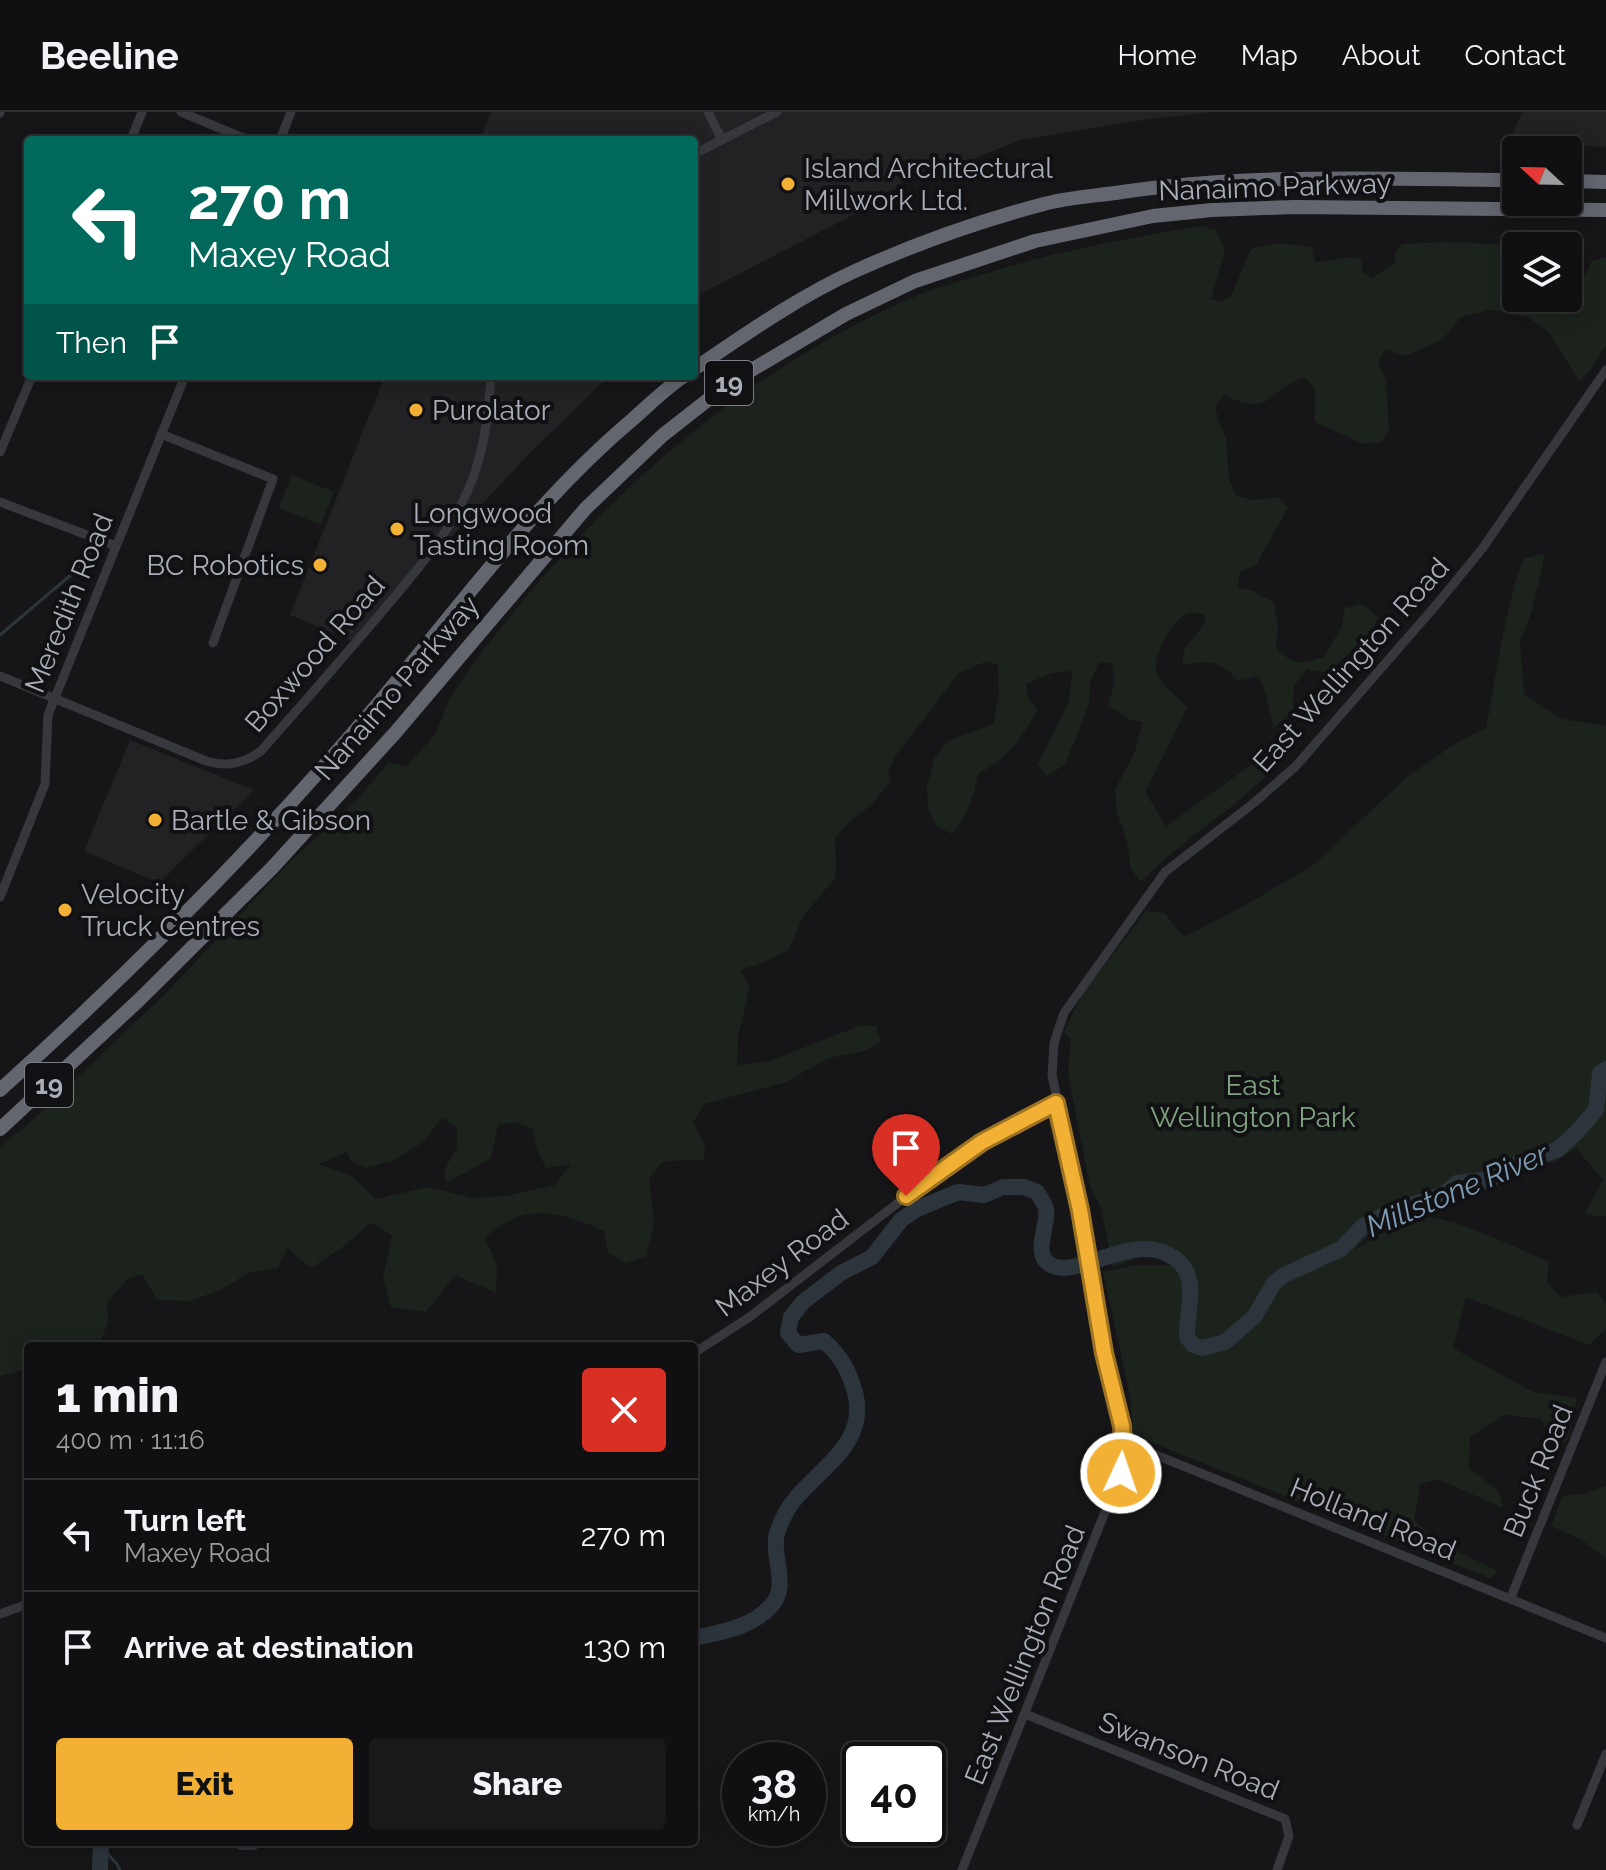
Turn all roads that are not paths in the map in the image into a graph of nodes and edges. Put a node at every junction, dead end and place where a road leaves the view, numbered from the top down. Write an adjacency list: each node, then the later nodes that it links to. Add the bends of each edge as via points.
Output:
1 (142, 112): 6 (street)
2 (181, 112): 7 (street)
3 (291, 112): 8 (street)
4 (708, 112): 9 (street)
5 (777, 112): 9 (street)
6 (133, 136)
7 (238, 136)
8 (282, 136)
9 (722, 140): 10 (street)
10 (698, 152)
11 (1502, 180): 15 (highway, Nanaimo Parkway / 19, via 1227,180 1046,203 942,235 853,272 763,322)
12 (1582, 181): 13 (highway)
13 (1606, 182)
14 (1606, 210): 30 (highway, Nanaimo Parkway / 19, via 1294,207 1153,216 1035,241 915,281 846,314 728,384 663,435 586,508 272,868)
15 (698, 366)
16 (1606, 370): 33 (street, East Wellington Road, via 1470,565 1339,718 1273,787 1157,881 1064,1013 1052,1055)
17 (30, 380): 22 (street)
18 (183, 380): 21 (street, Meredith Road)
19 (491, 380): 27 (street, Boxwood Road, via 480,456 447,529 261,751 224,765 206,761)
20 (679, 380): 29 (highway, Nanaimo Parkway / 19, via 598,449 524,526 354,733 227,871)
21 (161, 434): 24 (street, Meredith Road); 25 (street, via 273,479)
22 (0, 452)
23 (0, 502): 24 (street)
24 (116, 546): 27 (street, Meredith Road)
25 (213, 643)
26 (0, 676): 27 (street, Boxwood Road)
27 (54, 698): 28 (street, Meredith Road, via 48,715 45,784)
28 (0, 897)
29 (92, 1005): 31 (highway); 32 (highway, Nanaimo Parkway / 19)
30 (98, 1040): 34 (highway, Nanaimo Parkway / 19); 35 (highway, via 67,1078)
31 (0, 1079)
32 (0, 1090)
33 (1056, 1103): 36 (street, Maxey Road, via 951,1162 751,1316); 38 (street, East Wellington Road)
34 (0, 1129)
35 (0, 1139)
36 (698, 1350)
37 (1606, 1362): 39 (street, Buck Road)
38 (1124, 1442): 39 (street, Holland Road); 43 (street, East Wellington Road, via 1121,1473)
39 (1511, 1597): 42 (street, Holland Road)
40 (24, 1605): 41 (street)
41 (0, 1614)
42 (1606, 1638)
43 (1025, 1714): 46 (street, East Wellington Road); 47 (street, Swanson Road, via 1285,1819 1289,1836)
44 (1606, 1754): 45 (street)
45 (1577, 1825)
46 (962, 1870)
47 (1277, 1870)

